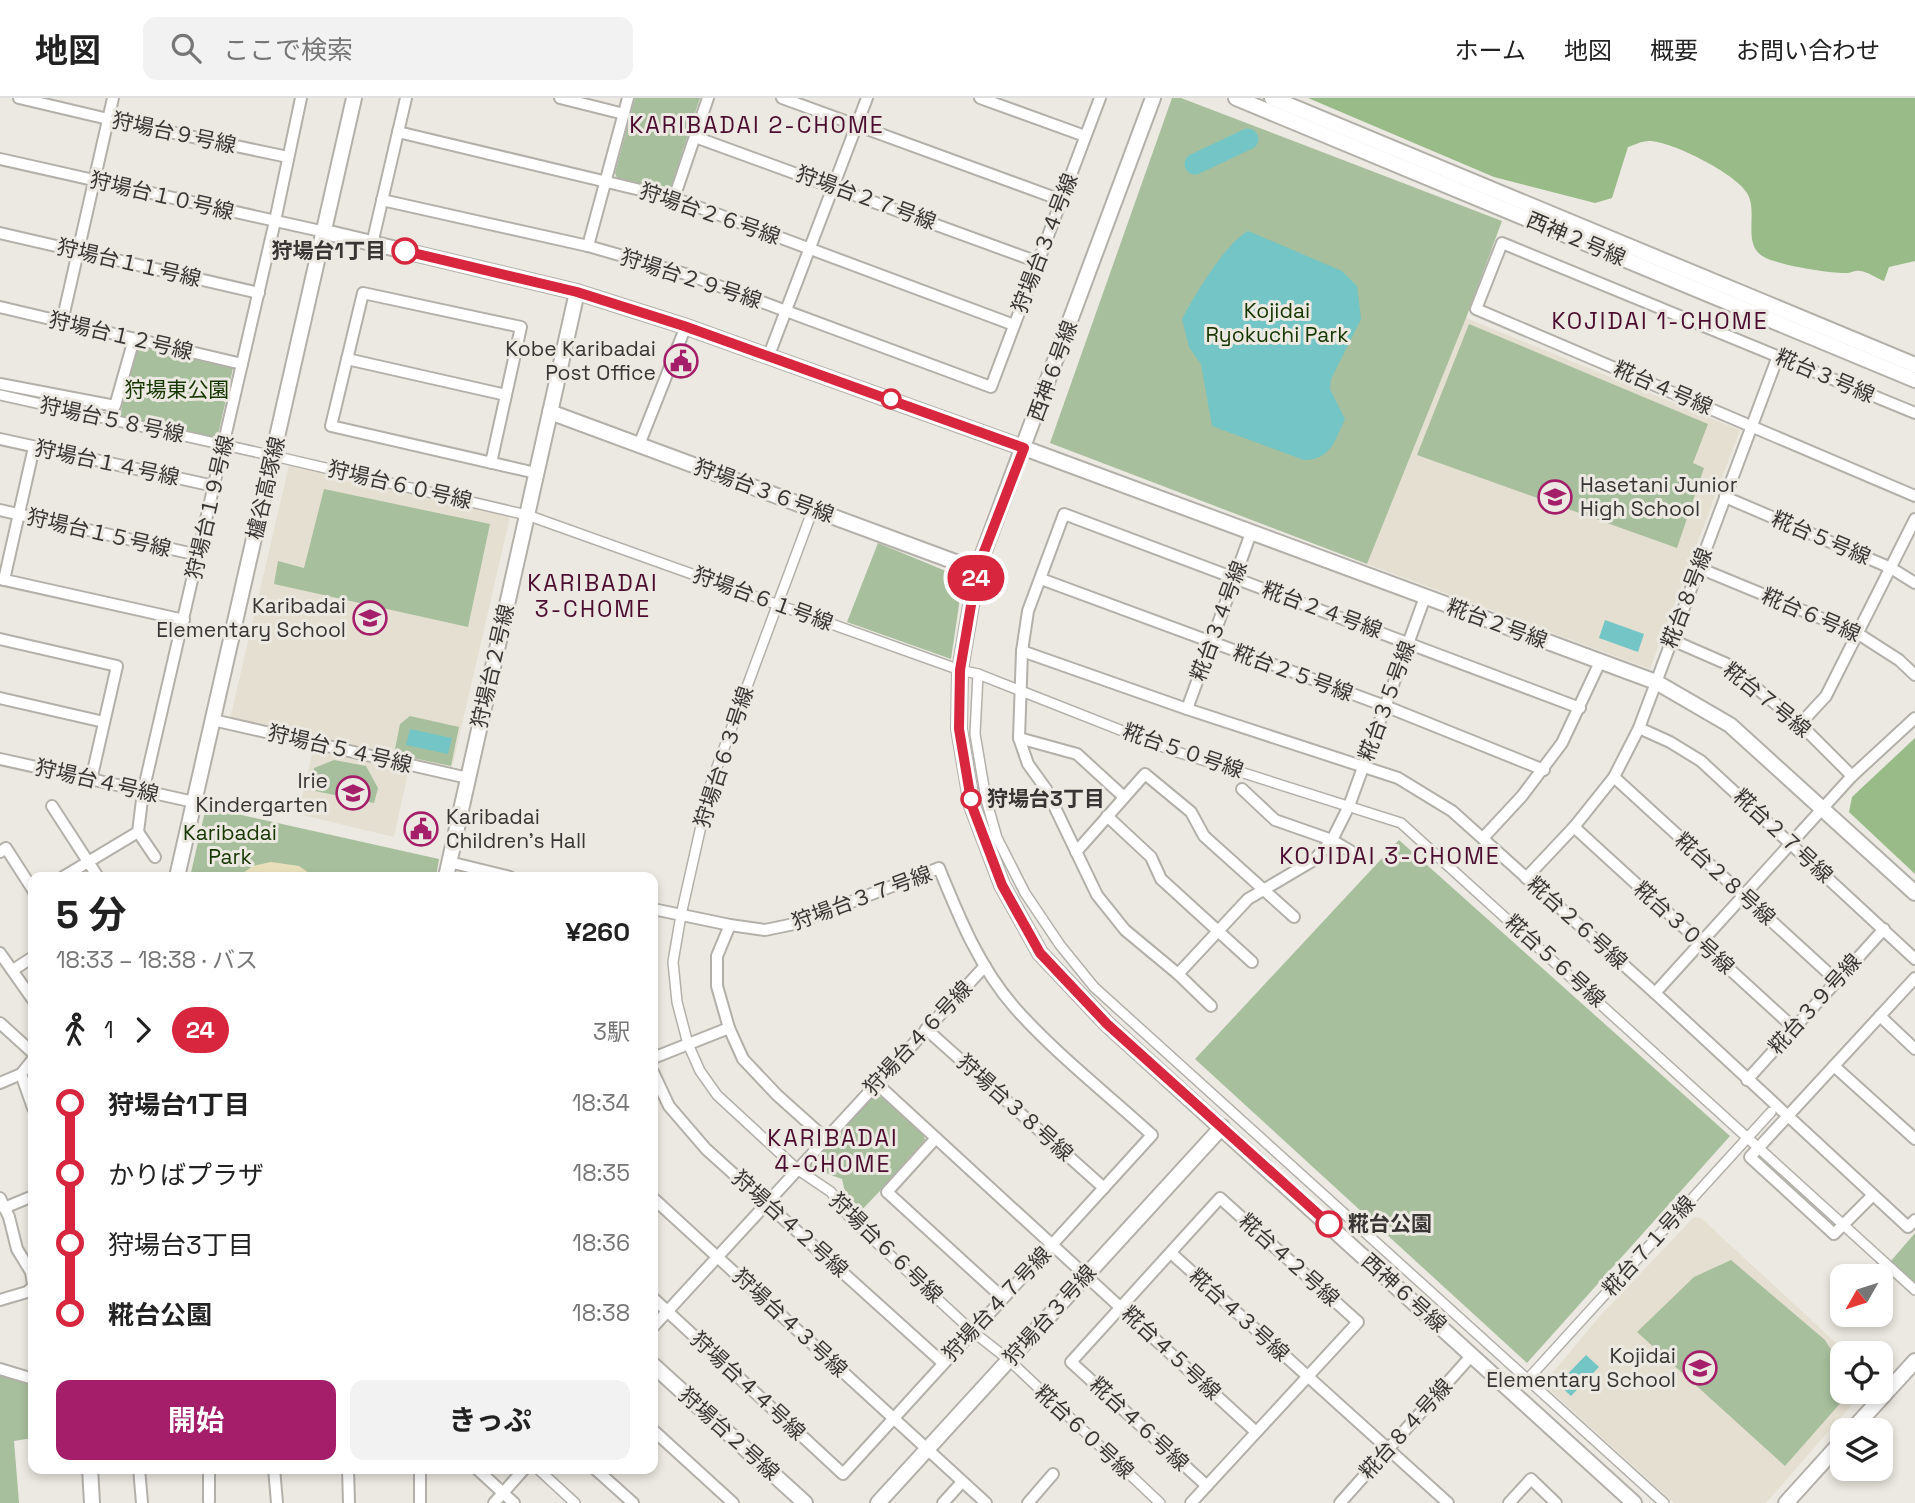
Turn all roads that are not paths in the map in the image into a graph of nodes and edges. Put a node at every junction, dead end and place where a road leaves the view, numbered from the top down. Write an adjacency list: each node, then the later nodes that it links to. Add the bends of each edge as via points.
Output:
1 (19, 98): 17 (street, 狩場台９号線)
2 (113, 98): 17 (street)
3 (301, 98): 22 (street, 狩場台１９号線)
4 (354, 98): 32 (street, 櫨谷高塚線)
5 (406, 98): 19 (street)
6 (560, 98): 16 (street)
7 (628, 98): 16 (street)
8 (708, 98): 21 (street)
9 (782, 98): 18 (street)
10 (867, 98): 18 (street)
11 (980, 98): 20 (street)
12 (1100, 98): 20 (street, 狩場台３４号線)
13 (1153, 98): 64 (street, 西神６号線)
14 (1236, 98): 52 (street, 西神２号線)
15 (1272, 98): 51 (street, 西神２号線)
16 (624, 114): 25 (street)
17 (108, 119): 22 (street, 狩場台９号線); 24 (street)
18 (857, 125): 26 (street); 29 (street)
19 (398, 132): 25 (street, 狩場台２６号線); 28 (street)
20 (1085, 136): 29 (street, 狩場台３４号線)
21 (695, 137): 26 (street, 狩場台２７号線); 27 (street)
22 (288, 157): 30 (street, 狩場台１９号線)
23 (0, 159): 24 (street, 狩場台１０号線)
24 (94, 181): 30 (street, 狩場台１０号線); 37 (street)
25 (606, 181): 27 (street, 狩場台２６号線); 35 (street)
26 (834, 186): 36 (street); 38 (street, 狩場台２７号線)
27 (674, 198): 36 (street, 狩場台２６号線)
28 (382, 200): 34 (street); 35 (street, 狩場台２９号線)
29 (1061, 200): 38 (street, 狩場台３４号線)
30 (275, 221): 32 (street, 狩場台１０号線); 40 (street, 狩場台１９号線)
31 (0, 233): 37 (street, 狩場台１１号線)
32 (325, 233): 34 (street, 糀台２号線); 65 (street, 櫨谷高塚線)
33 (1502, 243): 48 (street, 糀台３号線); 59 (street, 糀台４号線, via 1476,310)
34 (372, 244): 39 (street, 糀台２号線)
35 (588, 246): 42 (street, 狩場台２９号線)
36 (810, 248): 42 (street); 44 (street, 狩場台２６号線)
37 (78, 251): 40 (street, 狩場台１１号線); 43 (street)
38 (1038, 262): 44 (street, 狩場台３４号線)
39 (577, 292): 45 (street, 糀台２号線); 57 (street, 狩場台２号線)
40 (258, 293): 50 (street, 狩場台１９号線)
41 (0, 307): 43 (street, 狩場台１２号線)
42 (786, 310): 47 (street); 54 (street, 狩場台２９号線)
43 (62, 322): 46 (street, 狩場台１２号線)
44 (1014, 325): 54 (street, 狩場台３４号線)
45 (686, 326): 47 (street, 糀台２号線); 62 (street)
46 (134, 339): 50 (street, 狩場台１２号線); 53 (street, via 116,407)
47 (769, 355): 64 (street, 糀台２号線)
48 (1778, 356): 58 (street, 糀台３号線); 59 (street, 糀台８号線)
49 (347, 359): 56 (street); 56 (street, via 363,293 521,327); 66 (street, via 331,426)
50 (242, 364): 61 (street, 狩場台１９号線)
51 (1915, 365)
52 (1915, 380)
53 (0, 384)
54 (991, 387)
55 (0, 395): 61 (street, 狩場台５８号線)
56 (506, 396): 66 (street)
57 (550, 412): 62 (street, 狩場台３６号線); 67 (street, 狩場台２号線)
58 (1915, 413)
59 (1752, 425): 69 (street, 糀台４号線); 70 (street, 糀台８号線)
60 (0, 439): 63 (street, 狩場台１４号線)
61 (224, 445): 65 (street, 狩場台５８号線); 68 (street, 狩場台１９号線)
62 (639, 445): 71 (street, 狩場台３６号線)
63 (34, 447): 68 (street, 狩場台１４号線); 73 (street)
64 (1024, 448): 76 (street, 糀台２号線); 80 (street, 西神６号線)
65 (274, 456): 74 (street, 狩場台６０号線); 105 (street, 櫨谷高塚線)
66 (491, 463): 67 (street)
67 (536, 473): 74 (street, 狩場台２号線)
68 (214, 486): 77 (street, 狩場台１９号線)
69 (1915, 496)
70 (1725, 497): 78 (street, 糀台８号線); 79 (street, 糀台５号線)
71 (813, 509): 80 (street, 狩場台３６号線); 86 (street, 狩場台６３号線)
72 (0, 510): 73 (street, 狩場台１５号線)
73 (18, 514): 77 (street, 狩場台１５号線); 82 (street)
74 (527, 515): 86 (street, 狩場台６１号線); 115 (street, 狩場台２号線)
75 (1915, 519): 79 (street)
76 (1251, 533): 81 (street, 糀台３４号線); 85 (street, 糀台２号線)
77 (198, 555): 87 (street, 狩場台１９号線)
78 (1699, 568): 88 (street, 糀台６号線); 90 (street, 糀台８号線)
79 (1891, 568): 84 (street, 糀台５号線); 88 (street)
80 (977, 570): 95 (street, 西神６号線)
81 (1234, 578): 83 (street, 糀台２４号線, via 1064,514); 91 (street, 糀台２４号線); 92 (street, 糀台３４号線)
82 (2, 579): 87 (street)
83 (1041, 579): 92 (street, 糀台２５号線); 93 (street, via 1028,611)
84 (1915, 583)
85 (1425, 597): 91 (street, 糀台３５号線); 94 (street, 糀台２号線)
86 (777, 603): 95 (street, 狩場台６１号線); 147 (street, 狩場台６３号線, via 710,786)
87 (184, 620): 118 (street, 狩場台１９号線)
88 (1857, 633): 97 (street, 糀台６号線); 107 (street, via 1826,696)
89 (0, 639): 106 (street, via 117,666)
90 (1672, 640): 98 (street, 糀台８号線); 107 (street, 糀台７号線, via 1727,664)
91 (1409, 642): 101 (street, 糀台３５号線); 102 (street, 糀台２４号線)
92 (1210, 643): 101 (street, 糀台２５号線); 103 (street, 糀台３４号線)
93 (1022, 650): 99 (street); 103 (street, 糀台２６号線)
94 (1600, 662): 98 (street, 糀台２号線); 102 (street)
95 (960, 670): 96 (street, 狩場台６１号線); 184 (street, 西神６号線, via 959,729 972,806 1002,885 1040,953 1107,1024)
96 (978, 674): 99 (street, 糀台５０号線); 222 (street, via 975,734 997,838 1060,945 1094,987)
97 (1915, 675)
98 (1656, 682): 108 (street, 糀台８号線); 123 (street, 糀台２号線, via 1730,724)
99 (1020, 691): 109 (street); 122 (street, 糀台５０号線, via 1171,750)
100 (0, 698): 106 (street)
101 (1385, 706): 111 (street, 糀台３５号線); 112 (street, 糀台２５号線)
102 (1580, 708): 112 (street)
103 (1187, 709): 111 (street, 糀台２６号線)
104 (1915, 718): 113 (street)
105 (213, 720): 115 (street, 狩場台５４号線); 120 (street, 櫨谷高塚線)
106 (104, 722): 116 (street)
107 (1800, 724): 113 (street, 糀台７号線)
108 (1639, 728): 114 (street, 糀台８号線); 129 (street, 糀台２７号線, via 1701,761)
109 (1019, 738): 119 (street, via 1077,754); 131 (street, via 1028,764 1046,789)
110 (0, 759): 116 (street, 狩場台４号線)
111 (1363, 766): 122 (street, 糀台３５号線); 127 (street, 糀台２６号線, via 1398,778 1430,797)
112 (1544, 770): 127 (street)
113 (1852, 776): 123 (street)
114 (1614, 777): 125 (street, 糀台８号線); 145 (street, 糀台２８号線)
115 (468, 778): 135 (street, 狩場台２号線)
116 (91, 780): 118 (street, 狩場台４号線)
117 (1242, 789): 128 (street, via 1275,820)
118 (144, 792): 120 (street, 狩場台４号線); 126 (street, 狩場台１９号線)
119 (1124, 797): 124 (street); 143 (street, via 1145,774 1191,812 1204,836)
120 (194, 803): 138 (street, 櫨谷高塚線)
121 (52, 806): 134 (street)
122 (1349, 806): 128 (street, 糀台３５号線); 186 (street, 糀台５６号線, via 1401,823)
123 (1822, 808): 129 (street); 144 (street, 糀台２号線)
124 (1107, 816): 131 (street); 151 (street, via 1151,857 1161,879)
125 (1574, 827): 141 (street, 糀台８号線); 152 (street, 糀台３０号線)
126 (138, 832): 133 (street); 134 (street)
127 (1483, 838): 141 (street, 糀台２６号線)
128 (1332, 841): 132 (street); 143 (street, via 1314,860)
129 (1792, 843): 145 (street); 150 (street, 糀台２７号線)
130 (0, 852): 142 (street, via 6,848)
131 (1076, 852): 159 (street, via 1097,895 1125,930)
132 (1357, 855)
133 (155, 857)
134 (89, 861): 136 (street); 137 (street)
135 (449, 862): 139 (street, 狩場台２号線); 140 (street)
136 (71, 872)
137 (96, 872)
138 (178, 872)
139 (447, 872)
140 (485, 872)
141 (1526, 878): 163 (street, 糀台２６号線)
142 (28, 882)
143 (1263, 890): 148 (street); 151 (street)
144 (1915, 893)
145 (1744, 895): 152 (street); 161 (street, 糀台２８号線)
146 (658, 910): 147 (street, 狩場台３７号線)
147 (681, 915): 149 (street, 狩場台３７号線); 170 (street, 狩場台６３号線, via 673,962)
148 (1294, 917)
149 (730, 925): 157 (street, 狩場台３７号線, via 765,930 794,924 939,867 963,929); 167 (street, via 717,956 718,986)
150 (1884, 929): 154 (street, 糀台２７号線); 161 (street, 糀台３９号線)
151 (1218, 931): 156 (street); 159 (street)
152 (1701, 943): 163 (street); 168 (street, 糀台３０号線)
153 (0, 953): 158 (street)
154 (1915, 959)
155 (28, 960): 158 (street)
156 (1252, 962)
157 (985, 966): 169 (street, 狩場台４６号線); 185 (street, 狩場台３７号線, via 1014,1007)
158 (13, 970): 162 (street)
159 (1178, 974): 164 (street)
160 (1915, 978): 165 (street)
161 (1837, 981): 168 (street, 糀台３９号線)
162 (28, 992)
163 (1655, 993): 177 (street, 糀台２６号線)
164 (1211, 1006)
165 (1880, 1016): 172 (street); 175 (street)
166 (0, 1023): 171 (street)
167 (729, 1028): 170 (street); 187 (street, via 743,1059)
168 (1794, 1028): 177 (street, 糀台３９号線)
169 (926, 1029): 180 (street, 狩場台４６号線); 192 (street, 狩場台３８号線)
170 (688, 1044): 173 (street); 191 (street, 狩場台６６号線, via 718,1095)
171 (28, 1048)
172 (1915, 1049)
173 (658, 1056)
174 (28, 1065): 176 (street)
175 (1834, 1066): 183 (street); 189 (street)
176 (21, 1074): 178 (street); 181 (street)
177 (1747, 1080): 183 (street, 糀台２６号線)
178 (0, 1083)
179 (658, 1083): 195 (street, 狩場台４２号線, via 669,1106 706,1149)
180 (876, 1083): 187 (street, 狩場台４６号線); 188 (street, 糀台４５号線)
181 (28, 1094)
182 (1771, 1112): 186 (street, 糀台７１号線)
183 (1787, 1117): 190 (street); 193 (street, 糀台２６号線)
184 (1222, 1127): 204 (street, 狩場台３号線); 214 (street, 西神６号線)
185 (1152, 1135): 192 (street, 狩場台４７号線)
186 (1749, 1137): 190 (street, 糀台５６号線); 222 (street, 糀台７１号線)
187 (825, 1138): 191 (street, 狩場台４６号線)
188 (936, 1138): 200 (street, 糀台４５号線); 207 (street, via 887,1192)
189 (1915, 1139)
190 (1759, 1147): 199 (street, via 1749,1157 1834,1234)
191 (797, 1169): 195 (street, 狩場台４６号線); 213 (street, 狩場台６６号線, via 831,1192 850,1218)
192 (1104, 1188): 200 (street, 狩場台４７号線)
193 (1873, 1195): 198 (street, 糀台２６号線, via 1909,1227); 199 (street)
194 (28, 1197): 196 (street)
195 (767, 1202): 202 (street, 狩場台４６号線); 217 (street, 狩場台４２号線)
196 (2, 1203): 203 (street)
197 (658, 1203): 202 (street, 狩場台４３号線)
198 (1915, 1220)
199 (1844, 1224): 205 (street)
200 (1052, 1244): 204 (street, 糀台４５号線); 207 (street, 狩場台４７号線)
201 (1171, 1253): 210 (street); 221 (street, 糀台４３号線); 221 (street, 糀台４２号線, via 1220,1198 1358,1322)
202 (717, 1256): 211 (street, 狩場台４６号線); 223 (street, 狩場台４３号線)
203 (28, 1267)
204 (1086, 1275): 210 (street, 糀台４５号線); 215 (street, 狩場台３号線)
205 (1915, 1290)
206 (28, 1291): 208 (street)
207 (1003, 1298): 213 (street, 狩場台４７号線)
208 (0, 1300)
209 (658, 1303): 211 (street, 狩場台４４号線)
210 (1121, 1308): 225 (street, 糀台４５号線); 243 (street, 糀台４６号線, via 1071,1362)
211 (667, 1311): 212 (street, 狩場台４６号線); 240 (street, 狩場台４４号線)
212 (658, 1321)
213 (972, 1331): 215 (street, 狩場台６６号線); 217 (street, 狩場台４７号線)
214 (1472, 1355): 227 (street, 糀台８４号線); 267 (street, 西神６号線)
215 (1009, 1360): 228 (street, 狩場台３号線); 261 (street, 糀台６０号線)
216 (1915, 1361): 224 (street)
217 (943, 1363): 223 (street, 狩場台４７号線)
218 (1, 1368): 220 (street)
219 (658, 1370): 257 (street, 狩場台２号線)
220 (28, 1377)
221 (1307, 1377): 225 (street); 227 (street, 糀台４３号線)
222 (1527, 1380): 268 (street)
223 (893, 1418): 228 (street, 狩場台４３号線); 240 (street, 狩場台４７号線)
224 (1863, 1418)
225 (1256, 1432): 243 (street)
226 (658, 1435): 256 (street)
227 (1388, 1448): 263 (street, 糀台８４号線); 264 (street, 糀台４３号線)
228 (927, 1449): 242 (street, 狩場台４３号線); 258 (street, 狩場台３号線)
229 (1830, 1454): 269 (street)
230 (90, 1474): 247 (street)
231 (140, 1474): 248 (street)
232 (209, 1474): 245 (street)
233 (275, 1474): 249 (street)
234 (348, 1474): 250 (street)
235 (422, 1474): 251 (street)
236 (482, 1474): 244 (street)
237 (520, 1474): 244 (street)
238 (544, 1474): 254 (street)
239 (601, 1474): 255 (street)
240 (844, 1474)
241 (1053, 1474): 246 (street)
242 (962, 1482): 259 (street); 260 (street, 狩場台４３号線)
243 (1207, 1486): 262 (street)
244 (503, 1493): 252 (street); 253 (street)
245 (209, 1501)
246 (1034, 1501)
247 (92, 1503)
248 (142, 1503)
249 (277, 1503)
250 (349, 1503)
251 (420, 1503)
252 (494, 1503)
253 (514, 1503)
254 (575, 1503)
255 (633, 1503)
256 (733, 1503)
257 (805, 1503)
258 (878, 1503)
259 (943, 1503)
260 (986, 1503)
261 (1160, 1503)
262 (1191, 1503)
263 (1340, 1503)
264 (1448, 1503)
265 (1509, 1503): 266 (street, via 1531,1479)
266 (1556, 1503)
267 (1634, 1503)
268 (1664, 1503)
269 (1786, 1503)

